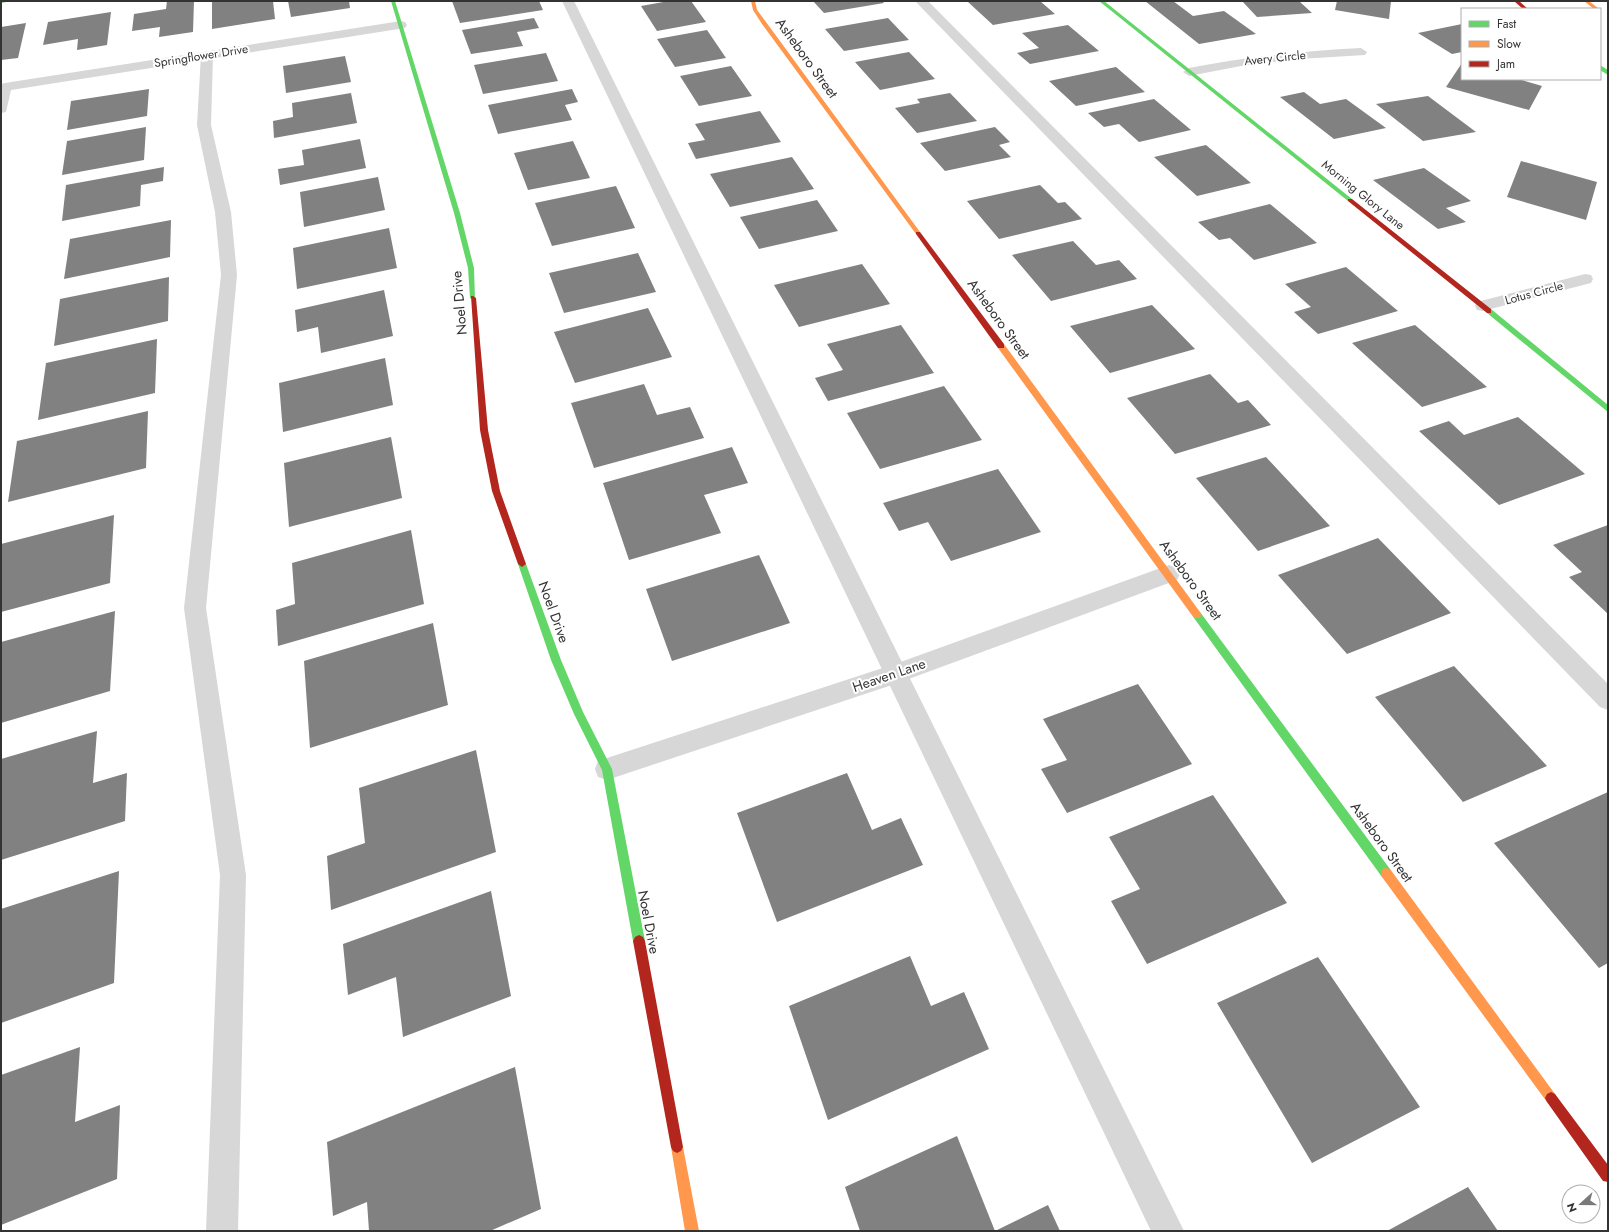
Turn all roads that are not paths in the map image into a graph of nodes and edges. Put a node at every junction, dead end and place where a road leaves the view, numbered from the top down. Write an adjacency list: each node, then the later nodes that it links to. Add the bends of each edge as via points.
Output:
1 (10, 1): 9 (street)
2 (393, 1): 12 (street, Noel Drive)
3 (568, 1): 22 (street)
4 (752, 1): 21 (street, Asheboro Street, via 764,23)
5 (921, 1): 23 (street)
6 (1101, 1): 15 (street, Morning Glory Lane)
7 (1516, 1): 10 (street)
8 (1586, 1): 11 (street)
9 (1, 2)
10 (1525, 8)
11 (1596, 8)
12 (401, 25): 14 (street, Springflower Drive); 24 (street, Noel Drive, via 471,268 484,430 496,492 556,660 578,714)
13 (1361, 52): 15 (street, Avery Circle, via 1299,55 1241,62)
14 (207, 55): 16 (street, Springflower Drive); 26 (street, via 204,125 223,212 229,275 195,608 233,875)
15 (1190, 72): 19 (street, Morning Glory Lane)
16 (3, 88): 17 (street)
17 (1, 109)
18 (1585, 279): 19 (street, Lotus Circle)
19 (1483, 306): 20 (street, Morning Glory Lane)
20 (1608, 409)
21 (1169, 574): 22 (street, Heaven Lane); 25 (street, Asheboro Street)
22 (895, 674): 24 (street, Heaven Lane); 28 (street)
23 (1608, 700)
24 (606, 769): 27 (street, Noel Drive)
25 (1608, 1176)
26 (222, 1231)
27 (692, 1231)
28 (1168, 1231)

